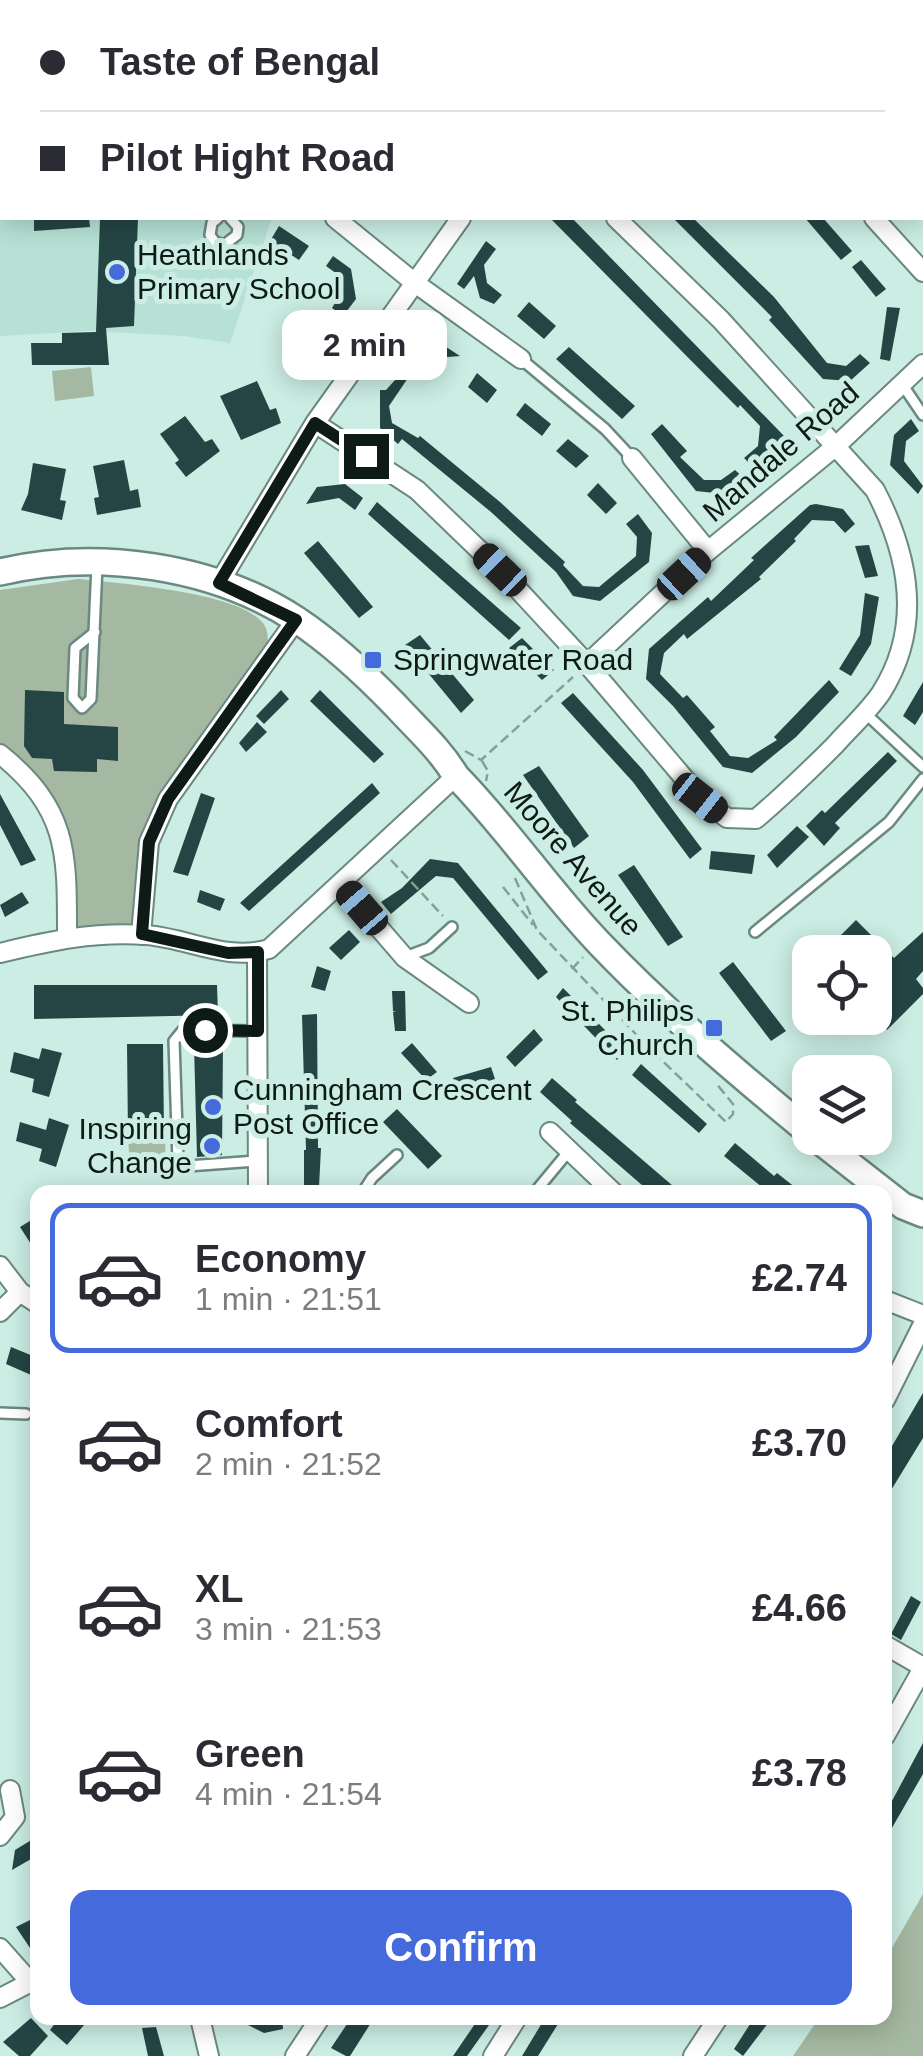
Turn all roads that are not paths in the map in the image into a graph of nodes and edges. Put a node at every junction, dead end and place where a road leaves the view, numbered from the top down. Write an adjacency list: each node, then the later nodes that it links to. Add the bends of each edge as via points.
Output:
1 (215, 220): 2 (lane, via 210,234 224,245 237,235)
2 (232, 220)
3 (337, 220): 8 (street)
4 (460, 220): 8 (street)
5 (618, 220): 14 (street)
6 (876, 220): 7 (street)
7 (923, 272)
8 (415, 283): 9 (street); 13 (street)
9 (521, 360): 15 (lane)
10 (923, 364): 11 (street, Mandale Road)
11 (901, 382): 12 (lane); 14 (street, Mandale Road)
12 (923, 415)
13 (315, 423): 19 (street); 22 (street, via 417,490)
14 (836, 446): 16 (street, Mandale Road); 23 (street, via 875,490 906,567 904,645 883,692)
15 (632, 458): 16 (street)
16 (708, 551): 22 (street, Mandale Road)
17 (97, 562): 18 (street, Moore Avenue); 19 (street, Moore Avenue); 21 (lane)
18 (0, 572)
19 (219, 583): 20 (street, Moore Avenue)
20 (296, 620): 25 (street, Moore Avenue, via 378,688); 31 (street, via 168,799 149,842)
21 (96, 632): 21 (lane, via 92,699 82,708 73,698 75,648)
22 (587, 664): 23 (street, via 700,798 727,818 756,818)
23 (865, 713): 26 (lane)
24 (0, 754): 32 (street, via 26,774 60,831)
25 (450, 766): 28 (street); 38 (street, Moore Avenue, via 598,942)
26 (923, 767)
27 (923, 780): 30 (lane, via 889,822)
28 (341, 884): 33 (street); 35 (street)
29 (452, 926): 35 (lane)
30 (755, 932)
31 (142, 934): 32 (street); 33 (street, via 228,953)
32 (67, 936): 34 (street)
33 (258, 952): 37 (street)
34 (0, 953)
35 (404, 958): 36 (street)
36 (468, 1003)
37 (258, 1031): 43 (street); 43 (lane, via 183,1030 174,1041 178,1161)
38 (792, 1117)
39 (550, 1132): 40 (street)
40 (569, 1151): 46 (lane); 47 (street)
41 (397, 1155): 45 (lane)
42 (838, 1155): 48 (street)
43 (256, 1161): 44 (street)
44 (258, 1185)
45 (368, 1185)
46 (540, 1185)
47 (605, 1185)
48 (877, 1185)
49 (892, 1197): 50 (street)
50 (923, 1214)
51 (0, 1266): 52 (street)
52 (20, 1292): 53 (street); 55 (street)
53 (30, 1299)
54 (892, 1303): 56 (street)
55 (0, 1312)
56 (923, 1315)
57 (923, 1324): 58 (street)
58 (892, 1386)
59 (0, 1413): 60 (lane)
60 (26, 1414)
61 (892, 1648): 62 (street)
62 (923, 1667): 63 (street)
63 (892, 1723)
64 (10, 1790): 65 (street, via 16,1817)
65 (0, 1836)
66 (0, 1948): 67 (street)
67 (30, 1977)
68 (30, 1983): 69 (street)
69 (0, 1998)
70 (202, 2025): 74 (street)
71 (315, 2025): 75 (street)
72 (512, 2025): 76 (street)
73 (714, 2025): 77 (street)
74 (209, 2056)
75 (294, 2056)
76 (493, 2056)
77 (694, 2056)

